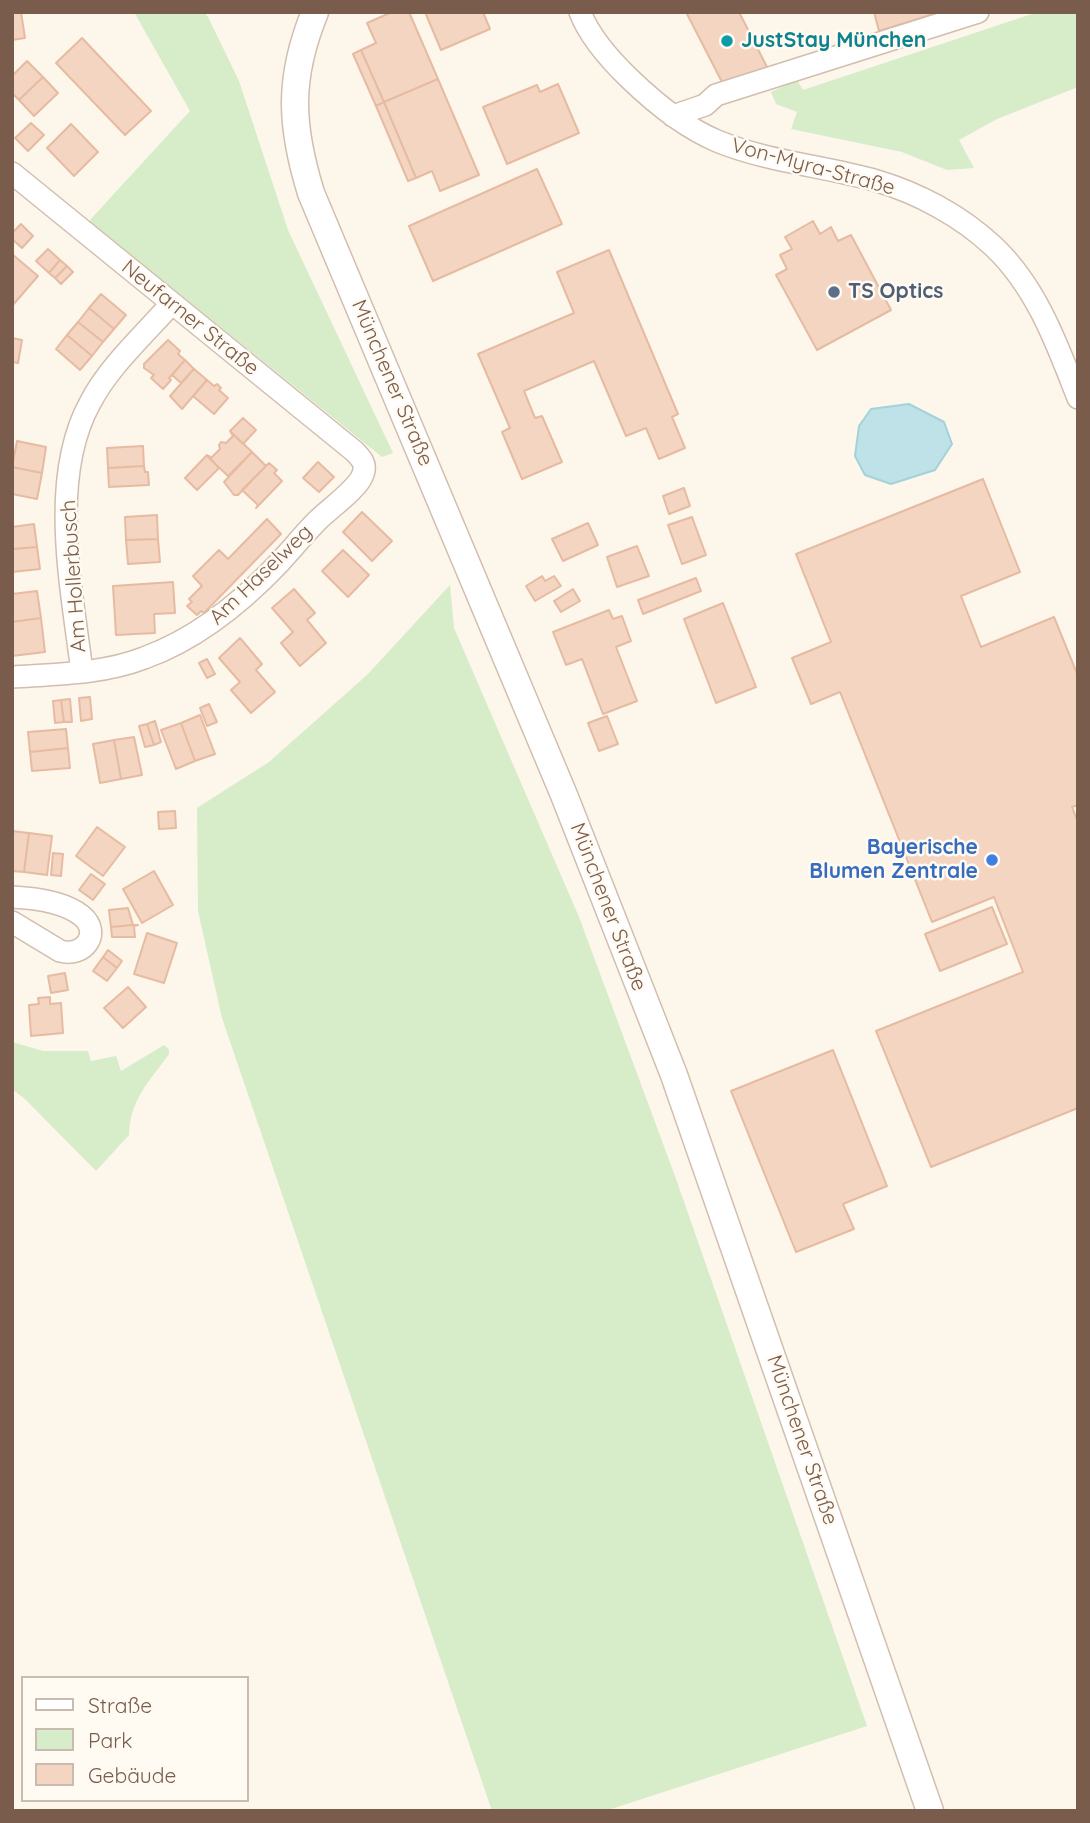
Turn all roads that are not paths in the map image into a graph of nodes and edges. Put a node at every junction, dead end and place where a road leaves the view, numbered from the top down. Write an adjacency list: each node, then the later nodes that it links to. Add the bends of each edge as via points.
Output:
1 (316, 12): 13 (street, Münchener Straße, via 297,64 294,101 302,164 311,193 564,795 674,1075)
2 (580, 12): 4 (street, Von-Myra-Straße, via 616,65)
3 (978, 12): 4 (street, via 716,95 705,105)
4 (673, 116): 7 (street, Von-Myra-Straße, via 716,141 743,150 902,190 974,230 1006,259 1032,296)
5 (12, 173): 6 (street, Neufarner Straße)
6 (172, 303): 8 (street, Neufarner Straße, via 355,451); 9 (street, Am Hollerbusch, via 90,401 72,450 68,549)
7 (1078, 398)
8 (364, 466): 9 (street, Am Haselweg, via 360,481 250,591 204,630 144,659)
9 (82, 672): 10 (street, Am Haselweg)
10 (12, 677)
11 (12, 897): 12 (street, via 66,906 82,916 91,934 78,952 69,953)
12 (12, 922)
13 (930, 1811)

